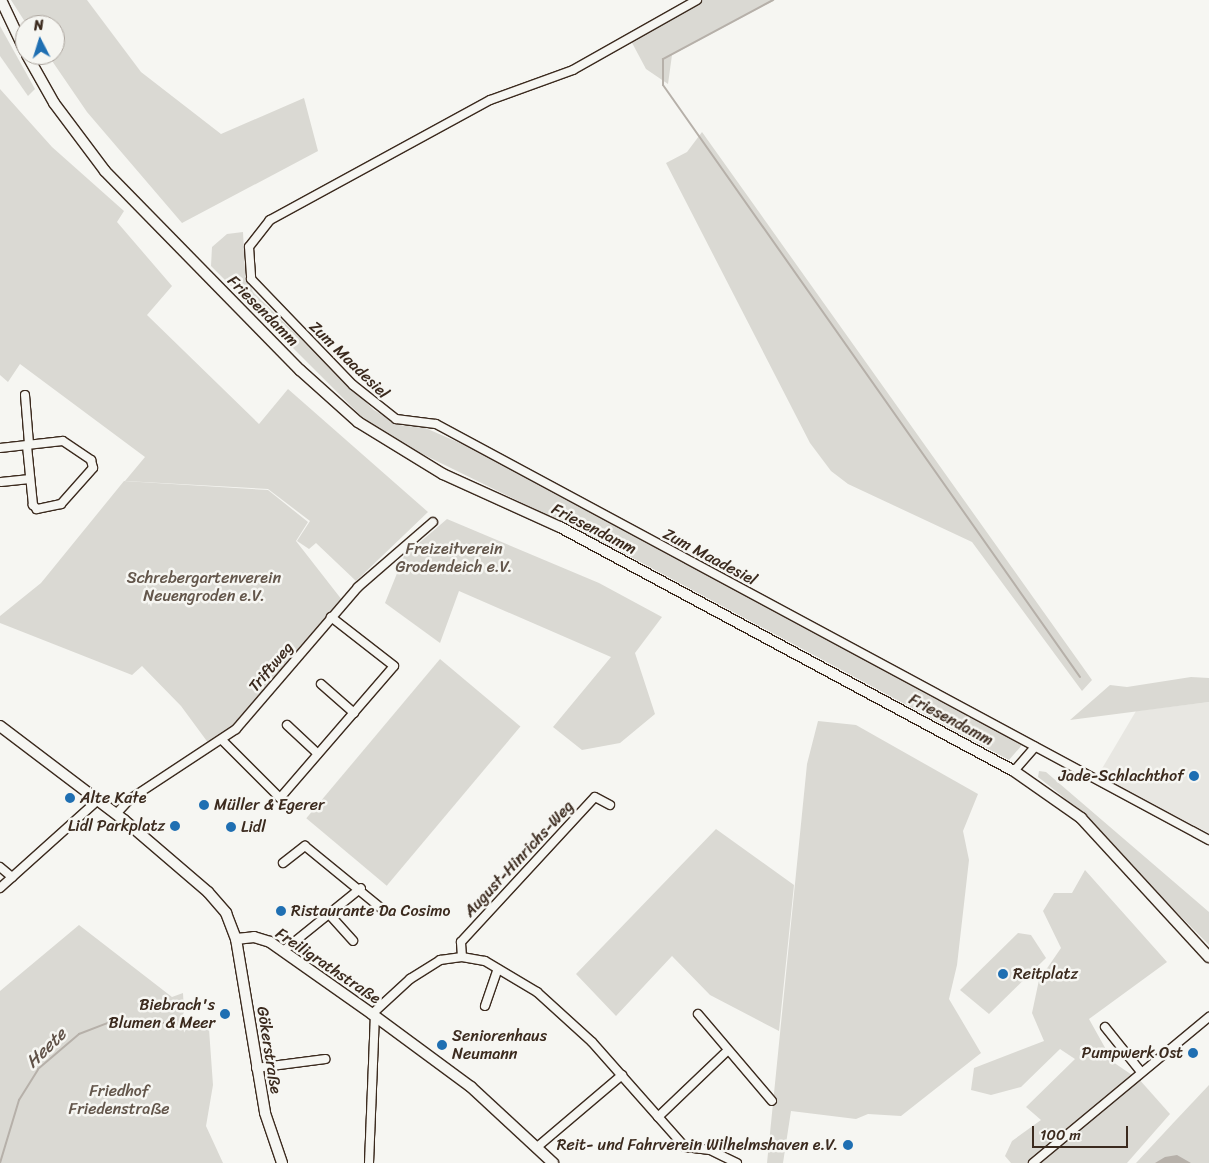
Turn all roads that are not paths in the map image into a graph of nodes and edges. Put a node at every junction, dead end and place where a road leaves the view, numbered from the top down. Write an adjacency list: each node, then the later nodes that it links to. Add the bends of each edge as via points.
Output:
1 (1, 0): 3 (main road)
2 (698, 0): 17 (street, Zum Maadesiel, via 573,70 490,100 270,220 249,247 251,280 353,385 396,419 436,424)
3 (15, 30)
4 (33, 65): 19 (main road, Friesendamm, via 54,103 105,170 300,370 358,422 443,474 560,527)
5 (25, 395): 6 (street)
6 (28, 445): 7 (street); 8 (street); 8 (street, via 63,441 93,464 57,507 33,505)
7 (0, 448)
8 (30, 479): 9 (street)
9 (1, 482)
10 (433, 522): 11 (street, Triftweg)
11 (331, 617): 13 (street, via 394,666); 16 (street, Triftweg)
12 (321, 684): 13 (street)
13 (354, 713): 18 (street)
14 (287, 725): 18 (street)
15 (0, 726): 20 (main road)
16 (223, 741): 18 (street, via 280,798); 22 (street, Triftweg, via 130,799)
17 (1035, 747): 19 (street); 23 (street, Zum Maadesiel)
18 (318, 754)
19 (1014, 771): 35 (main road, Friesendamm, via 1081,818)
20 (98, 800): 22 (main road); 26 (street)
21 (610, 805): 34 (street, August-Hinrichs-Weg, via 595,797 461,942)
22 (116, 814): 31 (main road, via 208,892 226,913)
23 (1209, 840)
24 (283, 863): 28 (street, via 305,846)
25 (0, 867): 26 (street)
26 (12, 877): 27 (street)
27 (0, 888)
28 (361, 888): 29 (street); 30 (street)
29 (382, 909)
30 (329, 914): 32 (street); 33 (street)
31 (236, 939): 33 (main road, Freiligrathstraße, via 262,939); 44 (main road, Gökerstraße)
32 (353, 941)
33 (283, 951): 38 (main road, Freiligrathstraße)
34 (462, 957): 36 (street); 38 (street, via 440,960 410,980)
35 (1209, 957)
36 (498, 969): 37 (street); 46 (street, via 536,992)
37 (485, 1006)
38 (374, 1014): 49 (main road, Freiligrathstraße, via 471,1087); 51 (street)
39 (698, 1014): 42 (street)
40 (1209, 1017): 45 (street)
41 (1105, 1027): 45 (street)
42 (727, 1051): 47 (street); 48 (street)
43 (324, 1059): 44 (street)
44 (256, 1068): 50 (main road, Gökerstraße, via 272,1140)
45 (1141, 1072): 54 (street)
46 (622, 1075): 48 (street); 49 (street)
47 (772, 1101)
48 (658, 1117): 53 (street, via 685,1147 710,1150)
49 (536, 1148): 52 (main road, Freiligrathstraße)
50 (282, 1163)
51 (369, 1163)
52 (553, 1163)
53 (737, 1163)
54 (1033, 1163)

